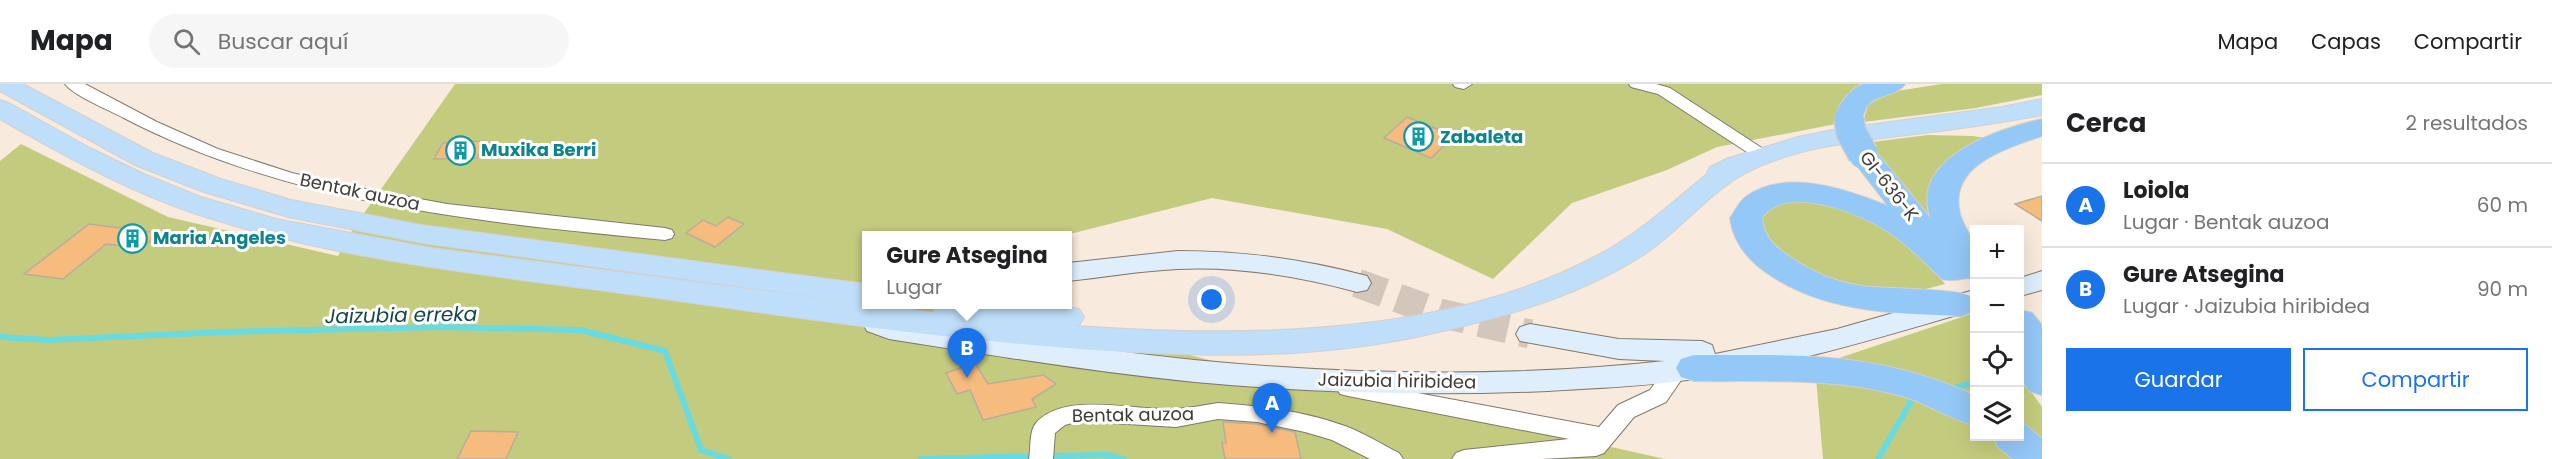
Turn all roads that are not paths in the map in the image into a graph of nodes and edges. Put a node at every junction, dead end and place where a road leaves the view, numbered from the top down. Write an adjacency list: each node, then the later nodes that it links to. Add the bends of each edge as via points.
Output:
1 (5, 84): 15 (main road, via 144,159 211,185 288,208 422,234)
2 (73, 84): 9 (street, Bentak auzoa, via 171,135 232,160 342,191 456,211)
3 (1637, 84): 8 (street, via 1664,91 1734,138)
4 (1892, 84): 10 (highway, GI-636-K, bridge, via 1876,88 1852,105 1851,132 1863,154)
5 (2042, 107): 8 (main road, via 1838,136)
6 (0, 108): 19 (main road, via 117,174 186,201 266,225 406,253)
7 (2042, 127): 10 (highway, GI-636-K, via 1980,150 1950,172 1942,207)
8 (1750, 159): 21 (main road, via 1714,181 1641,242 1584,274 1496,306 1393,330 1301,341 1175,344 997,332); 22 (main road, via 1709,178 1626,233 1568,261 1501,285 1392,310 1294,322 1202,325 1110,321)
9 (665, 234)
10 (1963, 264): 17 (highway, GI-636-K); 17 (highway, via 1893,222 1838,199 1799,193 1773,195 1755,204 1746,218 1750,236 1765,255 1790,274 1823,289 1876,301)
11 (1072, 272): 13 (main road, via 1207,259 1287,266)
12 (2042, 280): 16 (main road)
13 (1357, 283)
14 (862, 284): 15 (main road)
15 (802, 285): 18 (main road)
16 (2024, 285)
17 (1970, 300): 23 (main road, Jaizubia hiribidea)
18 (862, 305)
19 (862, 305)
20 (867, 309): 27 (main road, Jaizubia hiribidea, via 889,329 1083,358)
21 (883, 309)
22 (994, 309)
23 (1898, 322): 24 (main road, Jaizubia hiribidea, via 1711,352 1619,349); 26 (main road, Jaizubia hiribidea, via 1835,341)
24 (1530, 334)
25 (2027, 338): 28 (highway)
26 (1685, 369): 27 (main road, Jaizubia hiribidea, via 1478,383); 29 (highway, via 1787,369 1868,375 1932,392); 31 (street, via 1658,396 1626,411)
27 (1303, 379): 31 (street)
28 (2042, 381)
29 (1970, 409)
30 (2018, 441): 35 (highway)
31 (1599, 448): 34 (street, via 1549,449)
32 (1041, 459): 33 (street, Bentak auzoa, via 1044,429 1058,418 1079,413 1176,418 1218,411 1305,423 1339,433)
33 (1390, 459)
34 (1464, 459)
35 (2039, 459)

